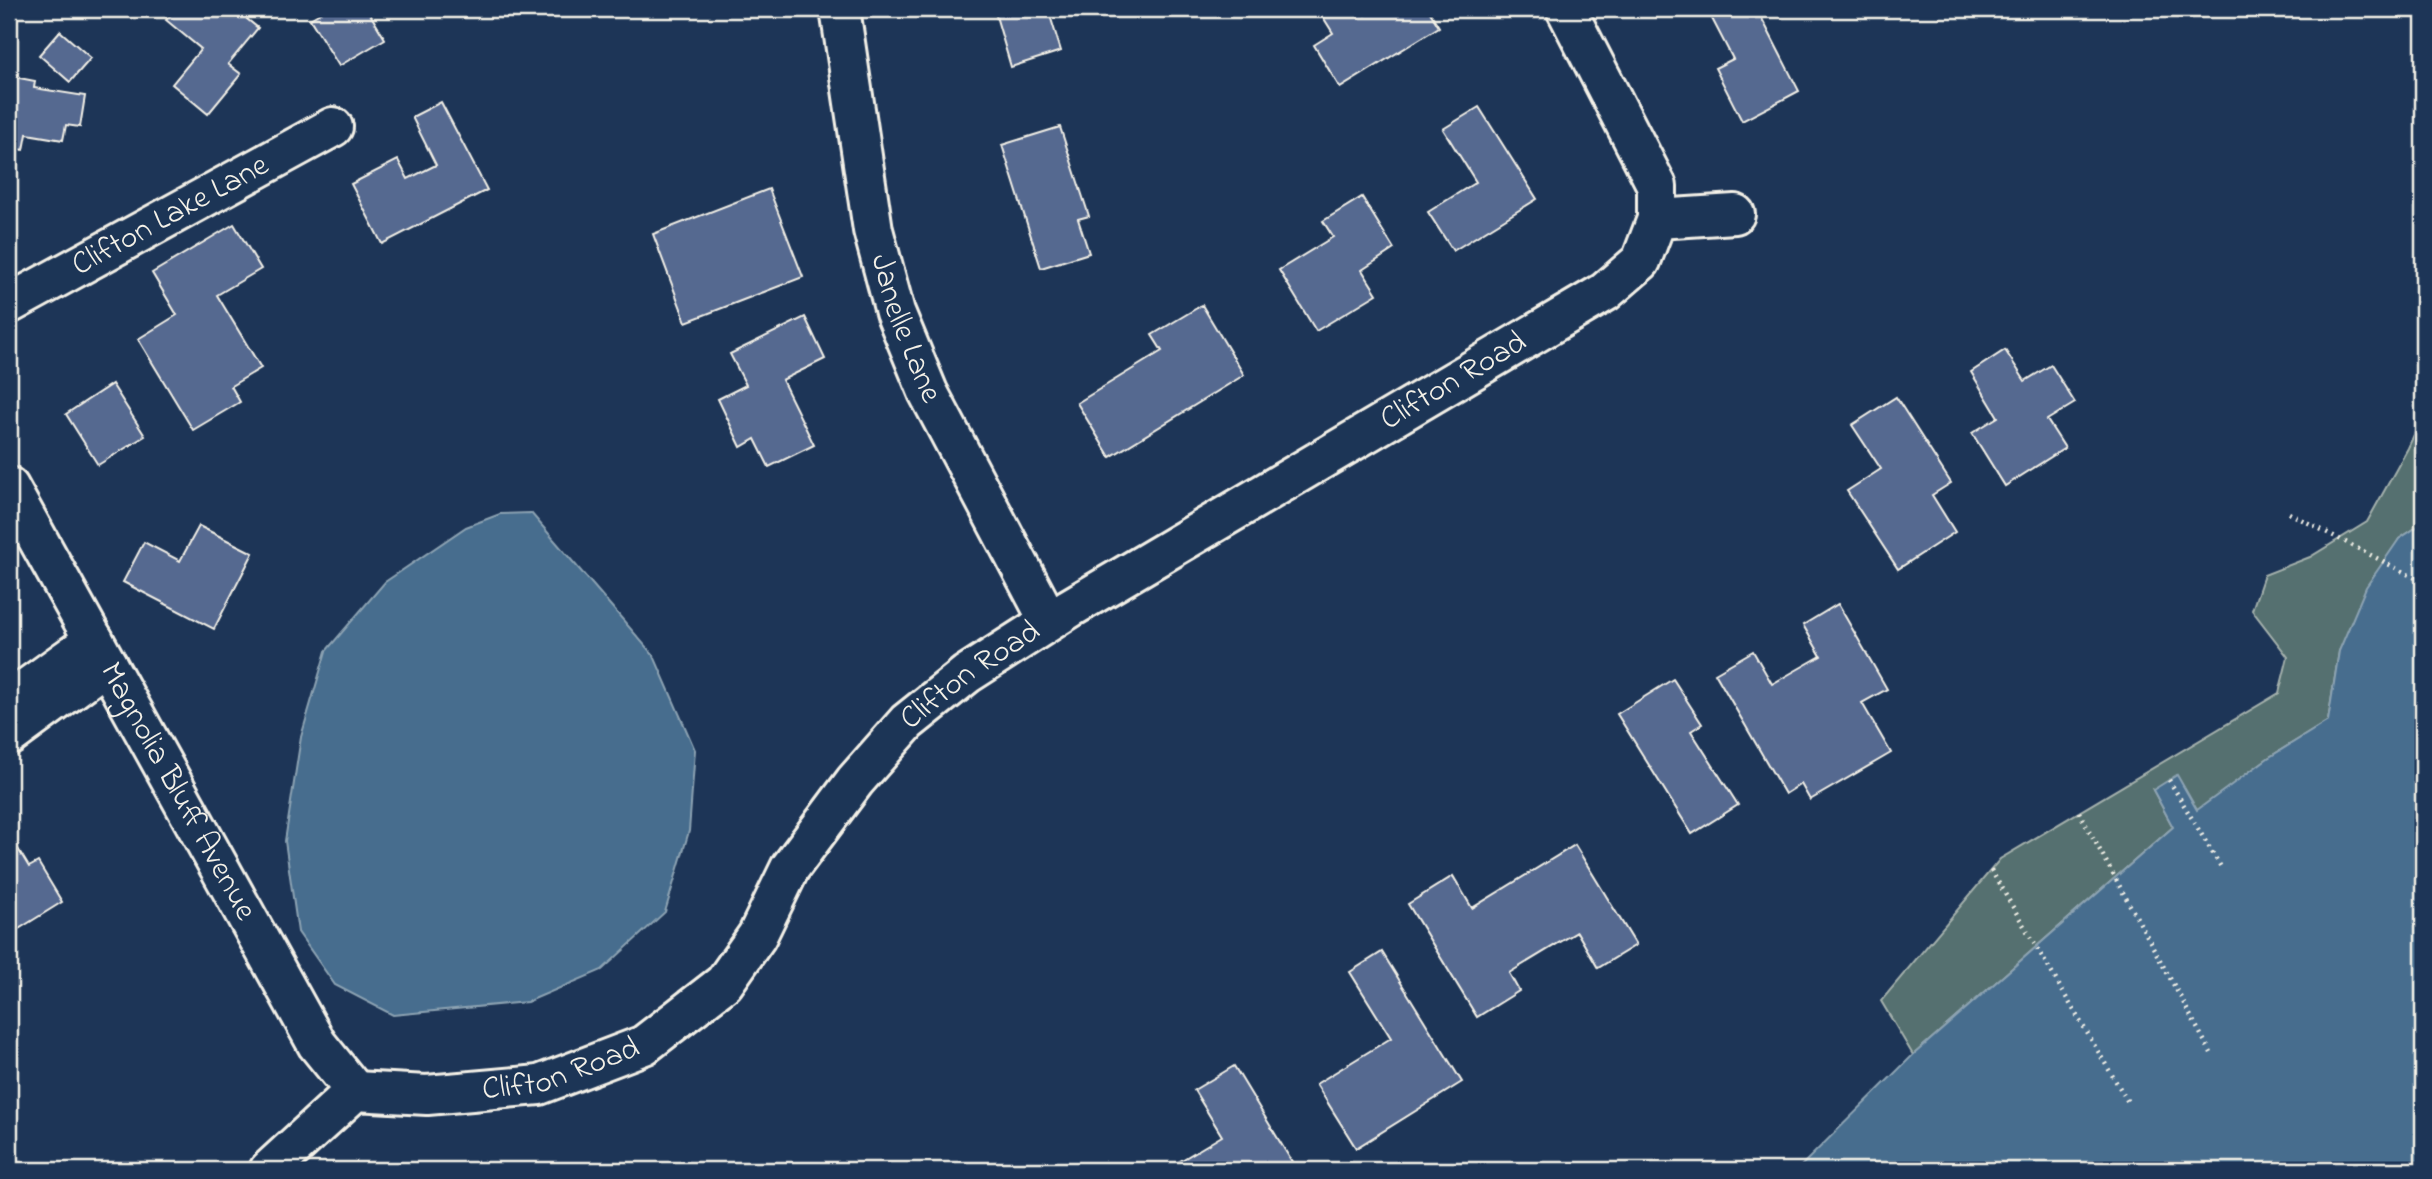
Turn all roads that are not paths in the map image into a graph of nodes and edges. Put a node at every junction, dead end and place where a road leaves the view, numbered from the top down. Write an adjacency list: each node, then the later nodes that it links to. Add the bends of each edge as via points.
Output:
1 (840, 9): 8 (street, Janelle Lane, via 873,230 895,312 928,392)
2 (1566, 9): 5 (street, via 1657,186)
3 (333, 127): 6 (street, Clifton Lake Lane)
4 (1735, 214): 5 (street)
5 (1657, 219): 8 (street, Clifton Road, via 1641,261 1605,292)
6 (9, 304)
7 (9, 487): 9 (street, Magnolia Bluff Avenue)
8 (1049, 621): 12 (street, Clifton Road, via 967,674 907,722 855,780 790,868 758,936 724,983 644,1045 539,1085 427,1095)
9 (100, 652): 10 (street); 11 (street); 12 (street, Magnolia Bluff Avenue, via 317,1044)
10 (9, 701)
11 (9, 736)
12 (355, 1091): 13 (street)
13 (269, 1170)

